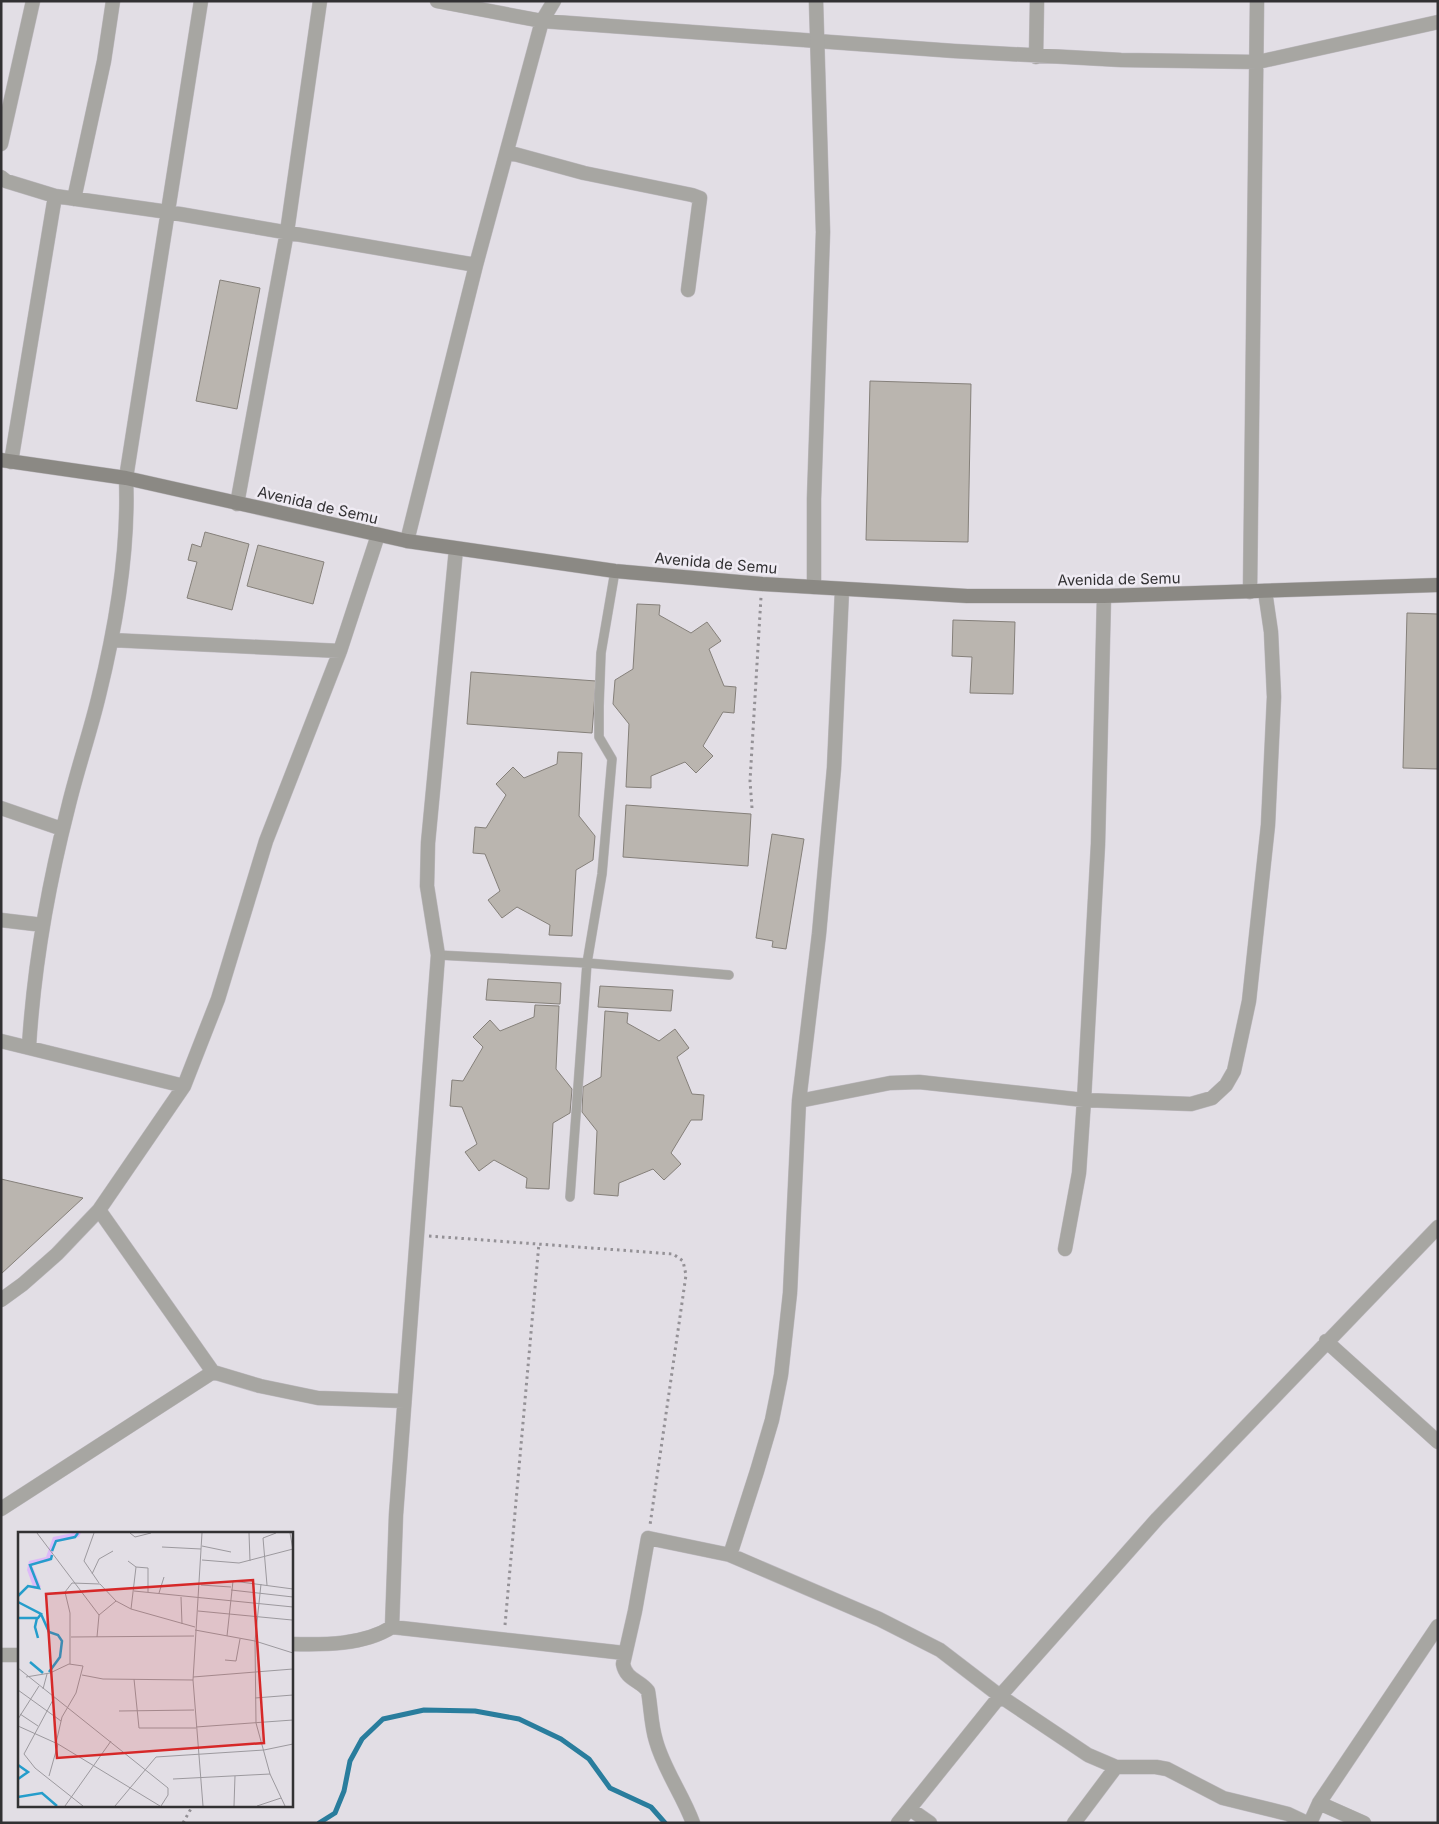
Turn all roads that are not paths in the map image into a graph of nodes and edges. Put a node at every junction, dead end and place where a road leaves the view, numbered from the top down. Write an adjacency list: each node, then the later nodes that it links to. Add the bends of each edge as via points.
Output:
1 (32, 1): 15 (street)
2 (113, 1): 19 (street, via 104,61)
3 (201, 1): 20 (street)
4 (320, 1): 21 (street)
5 (437, 1): 10 (street)
6 (554, 1): 10 (street)
7 (816, 1): 12 (street)
8 (1037, 1): 13 (street)
9 (1257, 1): 14 (street)
10 (542, 21): 12 (street); 16 (street)
11 (1438, 22): 14 (street)
12 (817, 41): 13 (street); 32 (street, via 823,232)
13 (1036, 57): 14 (street)
14 (1258, 62): 34 (street)
15 (1, 144)
16 (507, 152): 22 (street); 23 (street, via 584,173 700,198)
17 (1, 177): 18 (street)
18 (55, 196): 19 (street); 24 (street)
19 (74, 199): 20 (street)
20 (168, 212): 21 (street); 25 (street)
21 (286, 232): 22 (street); 26 (street)
22 (476, 265): 28 (street)
23 (688, 290)
24 (6, 461): 25 (main road, Avenida de Semu)
25 (126, 478): 26 (main road, Avenida de Semu); 37 (street, via 128,511)
26 (237, 504): 27 (main road, Avenida de Semu)
27 (378, 535): 28 (main road, Avenida de Semu); 38 (street)
28 (407, 541): 29 (main road, Avenida de Semu)
29 (456, 549): 30 (main road, Avenida de Semu); 43 (street, via 428,843 427,886)
30 (615, 571): 32 (main road, Avenida de Semu); 44 (lane, via 601,653 599,706 599,737 612,759 602,874)
31 (1438, 585): 35 (main road, Avenida de Semu)
32 (814, 587): 33 (main road, Avenida de Semu)
33 (842, 590): 36 (main road, Avenida de Semu, via 967,596); 50 (street, via 834,768)
34 (1250, 592): 35 (main road, Avenida de Semu); 36 (main road, Avenida de Semu)
35 (1265, 592): 49 (street, via 1272,632 1274,697 1268,825 1249,1001 1234,1072 1212,1098 1191,1104)
36 (1104, 596): 49 (street, via 1098,844)
37 (111, 640): 38 (street); 40 (street)
38 (340, 651): 48 (street, via 266,841 218,998)
39 (1, 808): 40 (street)
40 (62, 829): 42 (street)
41 (1, 920): 42 (street)
42 (43, 925): 47 (street)
43 (438, 955): 44 (lane); 58 (street)
44 (587, 963): 45 (lane); 51 (lane)
45 (729, 975)
46 (1, 1041): 47 (street)
47 (29, 1046): 48 (street)
48 (184, 1086): 52 (street)
49 (1084, 1100): 50 (street, via 919,1082 890,1083); 54 (street, via 1079,1174)
50 (799, 1101): 61 (street, via 790,1293 781,1375 760,1463)
51 (570, 1197)
52 (99, 1210): 55 (street, via 51,1260); 57 (street)
53 (1438, 1227): 56 (street)
54 (1065, 1249)
55 (1, 1300)
56 (1326, 1341): 59 (street); 68 (street, via 1156,1519)
57 (213, 1372): 58 (street, via 318,1398); 60 (street)
58 (404, 1400): 63 (street)
59 (1438, 1442)
60 (1, 1510)
61 (730, 1555): 65 (street, via 648,1538); 68 (street, via 879,1619 940,1650)
62 (1438, 1626): 70 (street)
63 (392, 1627): 64 (street, via 365,1639); 65 (street)
64 (292, 1644)
65 (624, 1653): 72 (street, via 624,1671 648,1691 656,1742)
66 (1, 1655): 67 (street)
67 (18, 1655)
68 (1000, 1696): 69 (street, via 1088,1754); 71 (street)
69 (1116, 1767): 75 (street); 76 (street, via 1167,1769 1223,1798 1288,1814)
70 (1319, 1804): 76 (street); 77 (street)
71 (910, 1809): 73 (street); 74 (street)
72 (693, 1823)
73 (898, 1823)
74 (930, 1823)
75 (1074, 1823)
76 (1308, 1823)
77 (1364, 1823)

